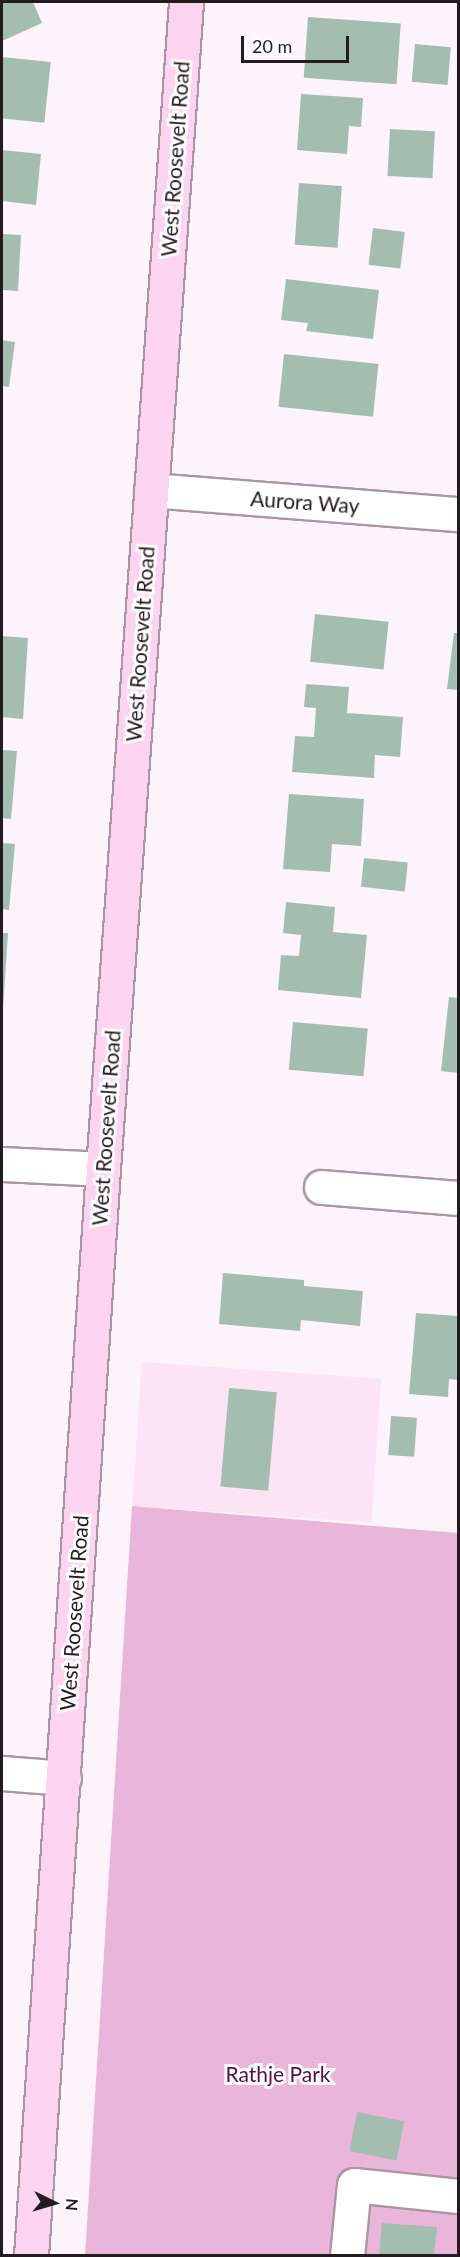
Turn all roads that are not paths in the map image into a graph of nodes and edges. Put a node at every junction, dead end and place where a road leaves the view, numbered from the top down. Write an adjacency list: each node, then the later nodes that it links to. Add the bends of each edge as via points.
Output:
1 (186, 2): 2 (main road, West Roosevelt Road)
2 (151, 490): 3 (street, Aurora Way); 5 (main road, West Roosevelt Road)
3 (459, 514)
4 (2, 1164): 5 (street)
5 (103, 1169): 9 (main road, West Roosevelt Road)
6 (321, 1186): 7 (street)
7 (459, 1198)
8 (2, 1773): 9 (street)
9 (64, 1778): 11 (main road, West Roosevelt Road)
10 (459, 2196): 12 (street, via 354,2185)
11 (31, 2256)
12 (347, 2256)

